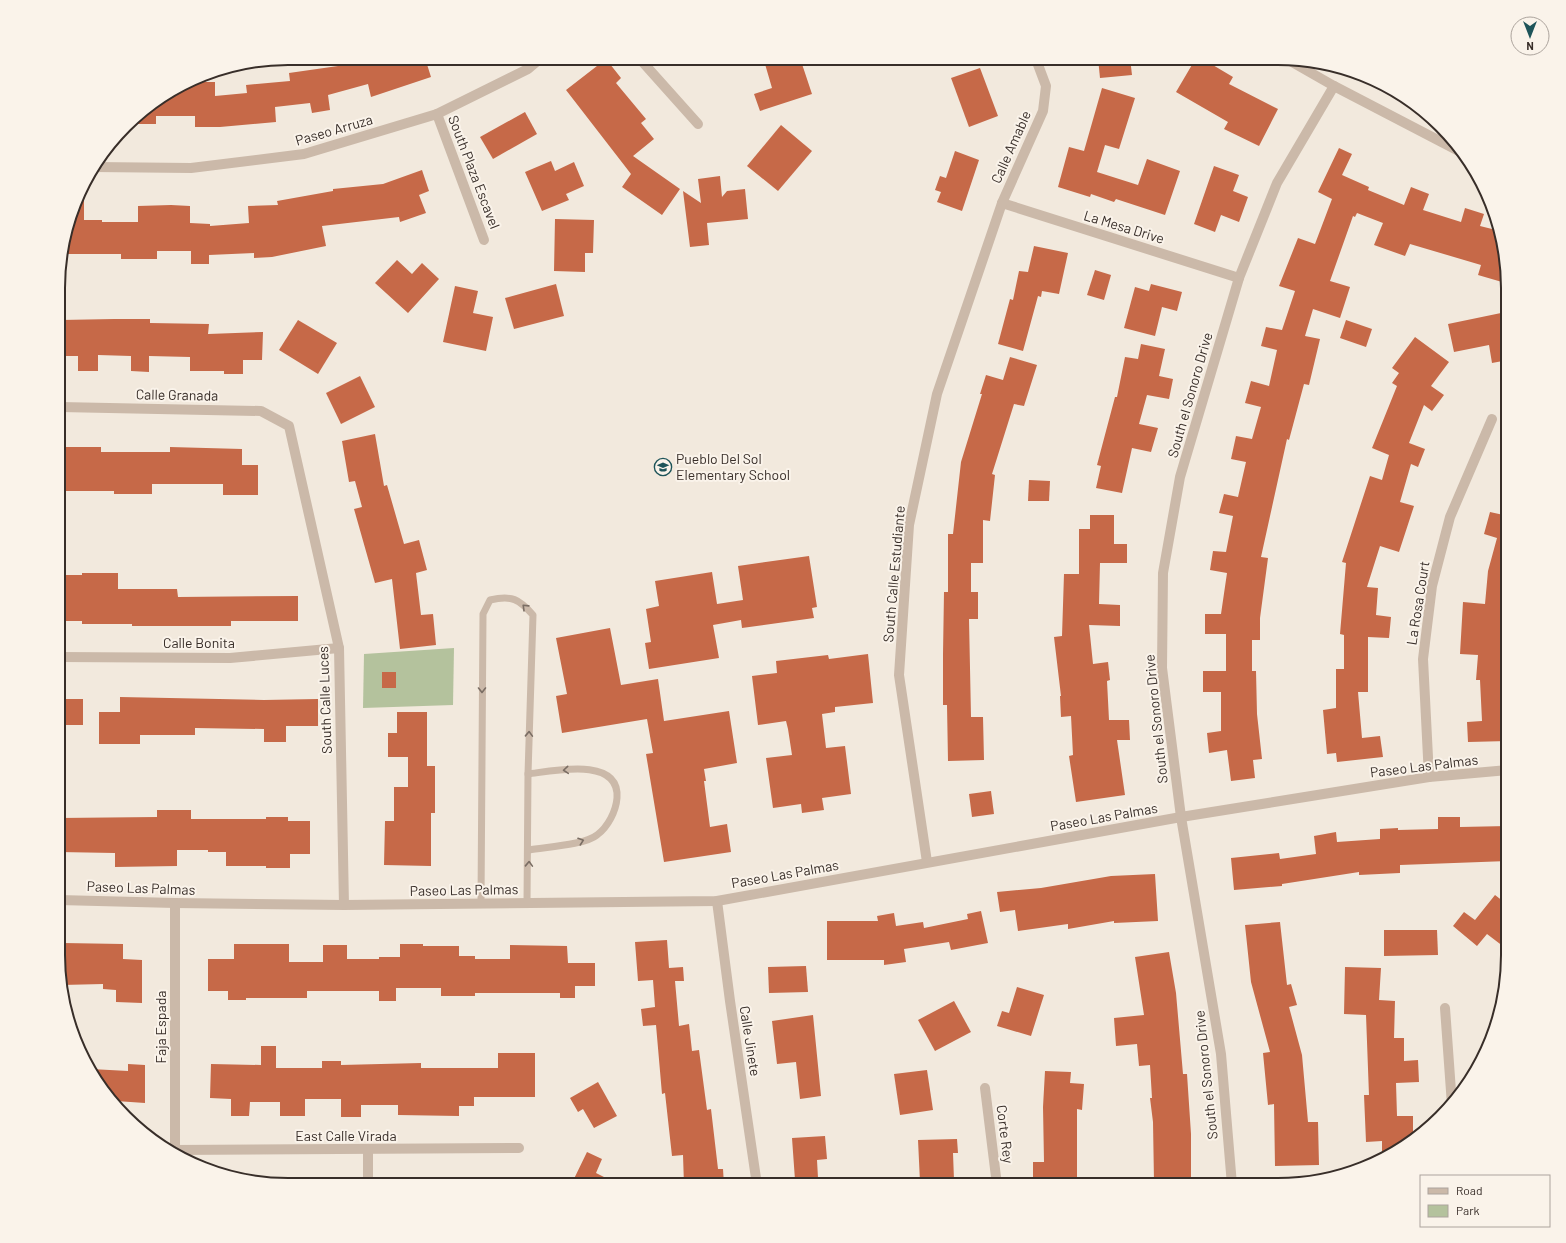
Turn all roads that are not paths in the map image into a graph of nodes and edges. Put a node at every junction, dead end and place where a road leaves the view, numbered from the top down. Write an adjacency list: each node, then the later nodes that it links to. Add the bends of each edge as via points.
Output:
1 (533, 65): 6 (street, Paseo Arruza)
2 (645, 65): 7 (street)
3 (1038, 65): 10 (street, Calle Amable, via 1046,86 1043,111)
4 (1299, 66): 5 (street)
5 (1334, 86): 8 (street); 12 (street, South el Sonoro Drive, via 1277,182)
6 (437, 114): 9 (street, Paseo Arruza, via 304,154 191,168); 11 (street, South Plaza Escavel)
7 (698, 124)
8 (1451, 147)
9 (102, 166)
10 (1002, 203): 12 (street, La Mesa Drive); 23 (street, South Calle Estudiante, via 937,394 910,525 899,675)
11 (484, 240)
12 (1239, 278): 21 (street, South el Sonoro Drive, via 1180,477 1163,573 1162,668)
13 (65, 407): 15 (street, Calle Granada, via 261,410)
14 (1492, 420): 20 (street, La Rosa Court, via 1450,517 1432,586 1423,659)
15 (289, 426): 16 (street, South Calle Luces)
16 (339, 648): 17 (street, Calle Bonita, via 230,658); 29 (street, South Calle Luces)
17 (65, 657)
18 (1501, 771): 20 (street, Paseo Las Palmas)
19 (528, 774): 22 (lane); 22 (lane, one-way to 19, via 575,843 597,836 617,808 618,790 611,779 600,771 586,768); 27 (lane, one-way to 27, via 533,615 523,604 503,597 490,600 483,614)
20 (1429, 777): 21 (street, Paseo Las Palmas)
21 (1181, 817): 23 (street, Paseo Las Palmas); 40 (street, South el Sonoro Drive, via 1221,1054)
22 (529, 850): 28 (lane, one-way to 22)
23 (927, 862): 25 (street, Paseo Las Palmas)
24 (65, 900): 26 (street, Paseo Las Palmas)
25 (717, 901): 28 (street, Paseo Las Palmas); 38 (street, Calle Jinete)
26 (175, 903): 29 (street, Paseo Las Palmas); 33 (street, Faja Espada)
27 (481, 903): 28 (street, Paseo Las Palmas); 29 (street, Paseo Las Palmas)
28 (527, 903)
29 (344, 905)
30 (1445, 1008): 32 (street)
31 (985, 1088): 39 (street, Corte Rey)
32 (1451, 1096)
33 (174, 1147)
34 (519, 1148): 36 (street, East Calle Virada)
35 (180, 1150): 36 (street, East Calle Virada)
36 (368, 1150): 37 (street)
37 (368, 1178)
38 (756, 1178)
39 (996, 1178)
40 (1231, 1178)

